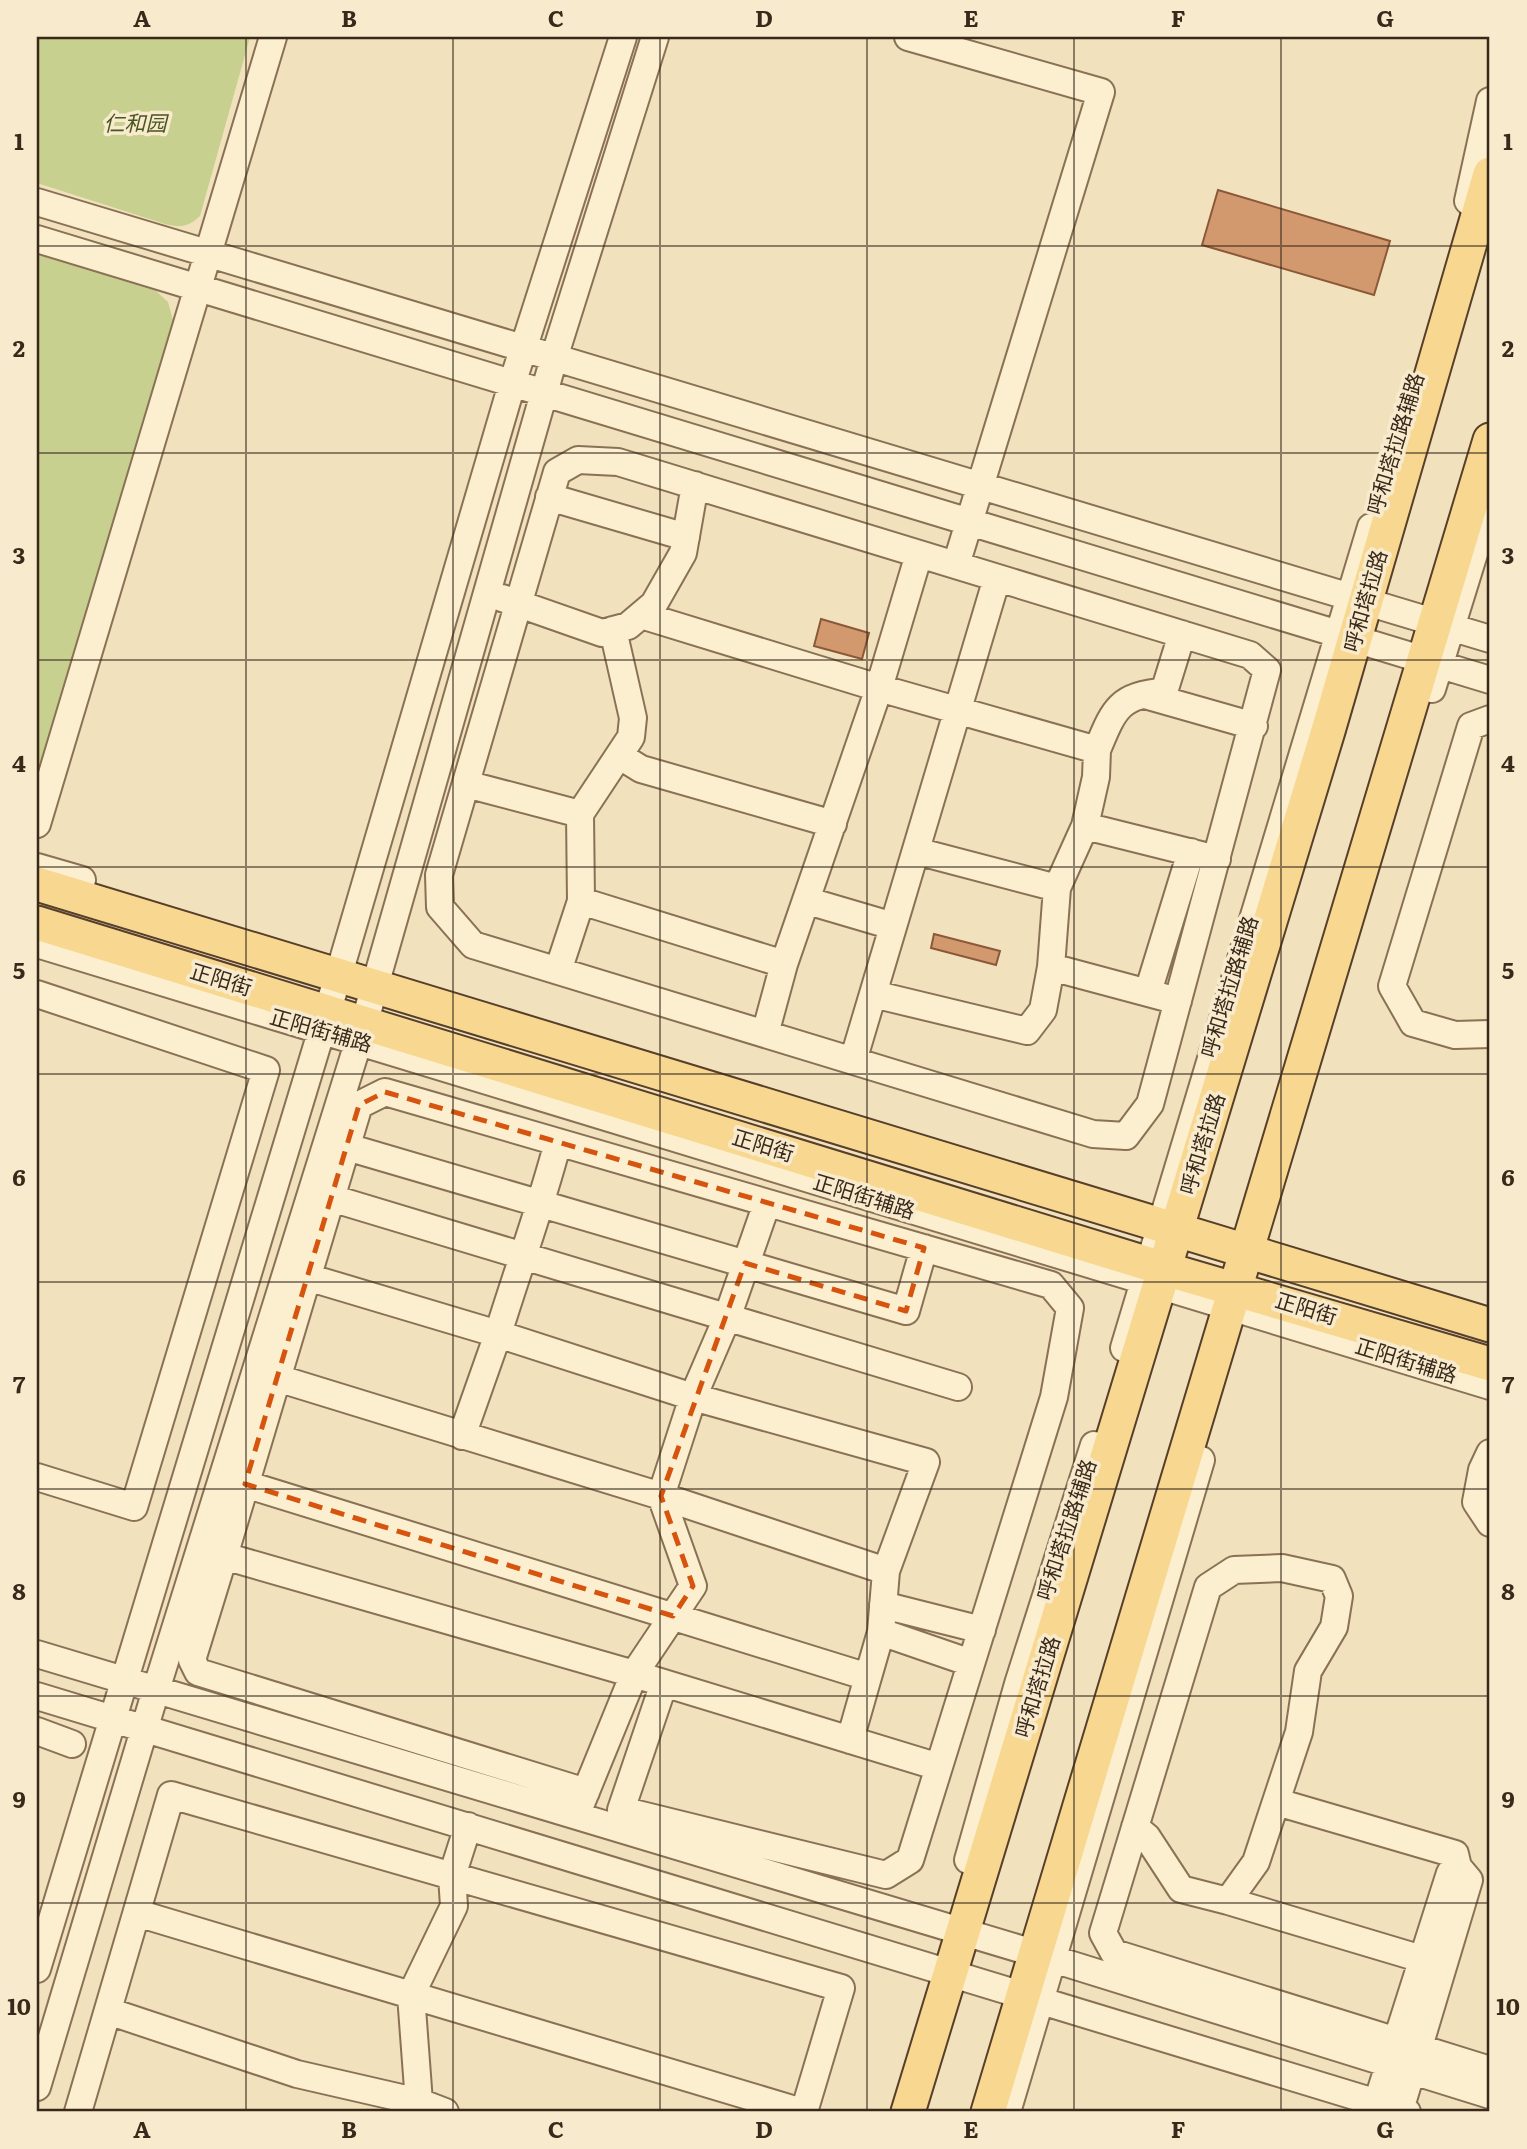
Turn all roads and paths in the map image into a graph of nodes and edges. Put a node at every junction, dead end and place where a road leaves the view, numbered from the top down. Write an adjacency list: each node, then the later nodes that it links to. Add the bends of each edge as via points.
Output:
1 (273, 37): 9 (street)
2 (623, 37): 11 (street)
3 (655, 37): 12 (street)
4 (908, 37): 19 (street, via 1101,92)
5 (1490, 101): 25 (street, 呼和塔拉路辅路, via 1464,219)
6 (1490, 174): 25 (main road, 呼和塔拉路)
7 (37, 202): 9 (street)
8 (37, 239): 10 (street)
9 (207, 254): 10 (street); 11 (street)
10 (198, 289): 13 (street); 44 (street)
11 (525, 349): 12 (street); 13 (street)
12 (554, 358): 14 (street); 19 (street)
13 (512, 384): 14 (street); 60 (street)
14 (546, 394): 19 (street); 24 (street)
15 (1490, 440): 28 (main road)
16 (695, 485): 17 (street, via 618,462 578,460 557,472); 20 (street); 21 (street)
17 (550, 498): 20 (street); 26 (street)
18 (1490, 502): 28 (street)
19 (973, 505): 22 (street); 25 (street); 31 (street)
20 (686, 537): 27 (street, via 683,553 654,604)
21 (919, 554): 22 (street); 35 (street)
22 (956, 565): 23 (street)
23 (998, 578): 30 (street); 37 (street)
24 (488, 594): 26 (street); 62 (street)
25 (1357, 599): 28 (street); 31 (main road, 呼和塔拉路)
26 (518, 603): 29 (street, via 602,633); 42 (street)
27 (641, 615): 29 (street, via 628,626); 35 (street)
28 (1445, 625): 32 (street); 33 (main road)
29 (613, 630): 41 (street, via 633,719 632,737)
30 (1182, 634): 36 (street, via 1164,692); 39 (street, via 1250,655 1267,670)
31 (1345, 638): 33 (street); 77 (main road, 呼和塔拉路)
32 (1490, 639)
33 (1432, 663): 34 (street); 78 (main road)
34 (1490, 681)
35 (879, 688): 37 (street); 45 (street)
36 (1140, 693): 39 (street); 40 (street, via 1114,709)
37 (958, 708): 40 (street); 47 (street)
38 (1490, 719): 70 (street, via 1471,726 1392,986 1413,1023 1455,1035)
39 (1254, 726): 49 (street)
40 (1097, 750): 46 (street)
41 (620, 756): 43 (street); 45 (street, via 641,769)
42 (466, 784): 43 (street); 61 (street, via 439,875 440,907 472,945)
43 (580, 814): 53 (street)
44 (37, 824)
45 (833, 824): 54 (street)
46 (1085, 826): 48 (street); 52 (street)
47 (916, 851): 52 (street); 56 (street)
48 (1191, 852): 49 (street); 63 (street)
49 (1217, 859): 66 (street)
50 (37, 867): 60 (street)
51 (37, 884): 60 (main road)
52 (1057, 888): 59 (street)
53 (581, 901): 58 (street); 61 (street)
54 (808, 901): 56 (street); 58 (street)
55 (37, 923): 67 (main road, 正阳街)
56 (894, 926): 65 (street)
57 (37, 944): 67 (street, 正阳街辅路)
58 (784, 964): 69 (street)
59 (1051, 967): 63 (street); 65 (street, via 1043,1010 1027,1031)
60 (341, 968): 62 (main road); 67 (street)
61 (558, 971): 69 (street)
62 (375, 978): 68 (street); 77 (main road)
63 (1148, 992): 66 (street)
64 (37, 994): 96 (street, via 266,1070 134,1507)
65 (873, 994): 71 (street)
66 (1178, 1001): 71 (street, via 1150,1104 1126,1136 1093,1135)
67 (324, 1023): 68 (main road, 正阳街); 110 (street)
68 (361, 1032): 82 (main road, 正阳街); 112 (street)
69 (765, 1034): 71 (street)
70 (1490, 1034)
71 (853, 1061)
72 (558, 1142): 73 (street, via 385,1092 359,1105); 75 (street); 76 (street)
73 (347, 1147): 74 (street); 76 (street)
74 (331, 1199): 80 (street); 83 (street)
75 (767, 1203): 79 (street); 81 (street)
76 (542, 1206): 80 (street); 81 (street)
77 (1169, 1221): 78 (main road); 82 (main road, 呼和塔拉路)
78 (1257, 1246): 84 (main road); 85 (street); 87 (main road)
79 (924, 1248): 81 (street, via 906,1311); 104 (street, via 1051,1285 1070,1308 1054,1397)
80 (522, 1256): 86 (street); 88 (street)
81 (746, 1263): 86 (street)
82 (1154, 1276): 84 (main road, 正阳街); 129 (main road, 呼和塔拉路)
83 (307, 1277): 88 (street); 90 (street)
84 (1241, 1300): 89 (main road, 正阳街); 91 (street, 正阳街辅路); 130 (main road)
85 (1490, 1308)
86 (727, 1318): 92 (street); 93 (street)
87 (1490, 1325)
88 (498, 1334): 93 (street); 94 (street)
89 (1490, 1364)
90 (277, 1378): 94 (street); 97 (street)
91 (1490, 1386)
92 (958, 1387)
93 (693, 1397): 98 (street); 101 (street, via 926,1462)
94 (462, 1436): 98 (street)
95 (1490, 1453): 99 (street, via 1476,1502)
96 (37, 1477)
97 (245, 1484): 100 (street); 103 (street)
98 (661, 1496): 101 (street); 103 (street, via 693,1586)
99 (1489, 1518)
100 (224, 1556): 108 (street); 121 (street, via 192,1660 198,1672)
101 (886, 1572): 102 (street)
102 (883, 1605): 104 (street); 105 (street)
103 (673, 1616): 108 (street); 109 (street)
104 (982, 1630): 107 (street)
105 (881, 1632): 107 (street); 109 (street)
106 (37, 1654): 110 (street)
107 (971, 1663): 119 (street)
108 (634, 1674): 111 (street); 121 (street)
109 (868, 1677): 117 (street)
110 (126, 1681): 112 (street); 114 (street)
111 (664, 1683): 117 (street); 122 (street)
112 (156, 1690): 115 (street); 121 (street)
113 (37, 1696): 114 (street)
114 (113, 1719): 115 (street); 132 (street)
115 (145, 1729): 123 (street); 139 (street)
116 (37, 1731): 118 (street)
117 (850, 1740): 119 (street)
118 (72, 1744)
119 (939, 1767): 122 (street, via 910,1860 886,1875)
120 (1277, 1802): 124 (street, via 1299,1732 1308,1671 1334,1627 1339,1596 1332,1579 1282,1568 1234,1570 1208,1587); 125 (street, via 1455,1854); 127 (street, via 1256,1862)
121 (581, 1804): 122 (street)
122 (617, 1818): 129 (street)
123 (468, 1826): 126 (street); 133 (street)
124 (1135, 1827): 127 (street, via 1147,1836 1181,1889); 137 (street, via 1103,1933 1114,1953)
125 (1458, 1867): 131 (street, via 1450,1873); 137 (street, via 1469,1880)
126 (452, 1876): 128 (street, via 171,1795); 134 (street, via 454,1906); 145 (street, via 841,1988)
127 (1228, 1901): 131 (street)
128 (136, 1913): 134 (street); 136 (street)
129 (956, 1931): 130 (street); 133 (main road, 呼和塔拉路)
130 (1046, 1957): 135 (main road); 137 (street)
131 (1422, 1959): 137 (street)
132 (37, 1969)
133 (943, 1970): 135 (street); 146 (street); 147 (main road, 呼和塔拉路)
134 (411, 1996): 141 (street); 145 (street)
135 (1034, 1997): 142 (street); 148 (main road); 149 (street)
136 (108, 2011): 141 (street, via 297,2074); 143 (street)
137 (1404, 2056): 138 (street); 140 (street); 142 (street)
138 (1490, 2070)
139 (37, 2087)
140 (1490, 2095)
141 (419, 2102): 144 (street)
142 (1389, 2109)
143 (78, 2112)
144 (444, 2112)
145 (803, 2112)
146 (891, 2112)
147 (908, 2112)
148 (988, 2112)
149 (1007, 2112)

